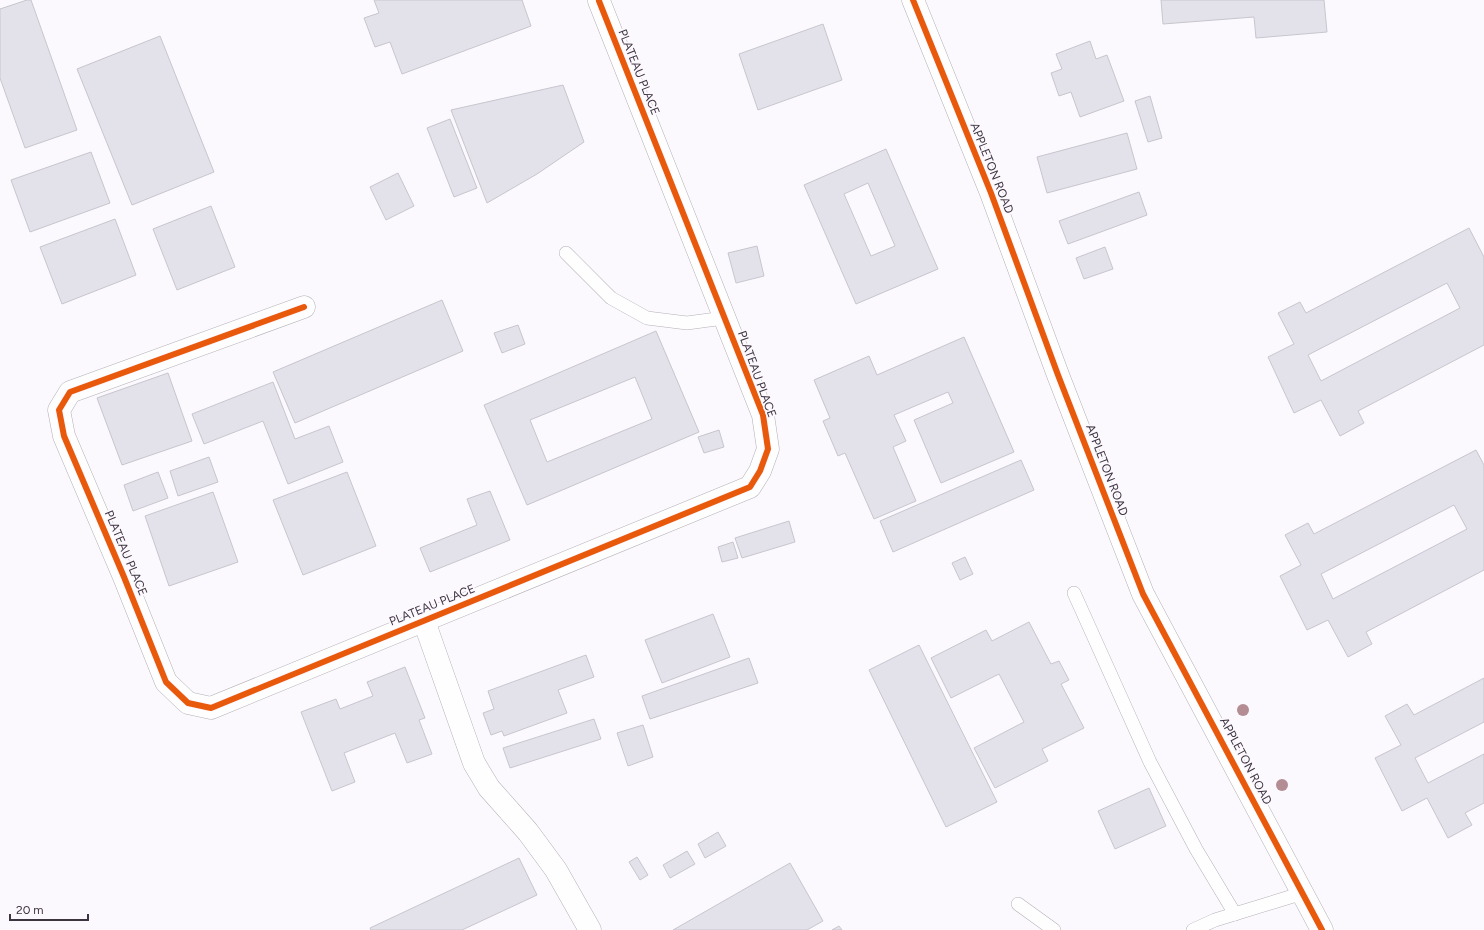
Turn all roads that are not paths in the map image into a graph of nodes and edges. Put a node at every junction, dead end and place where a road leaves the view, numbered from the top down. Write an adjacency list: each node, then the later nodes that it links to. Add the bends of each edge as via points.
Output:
1 (600, 0): 5 (street, PLATEAU PLACE)
2 (913, 0): 8 (street, APPLETON ROAD, via 991,193 1143,594)
3 (566, 253): 5 (lane, via 611,298 647,318 687,323)
4 (304, 307): 7 (street, PLATEAU PLACE, via 70,392 59,410 64,436 166,682 188,703 211,708)
5 (724, 318): 7 (street, PLATEAU PLACE, via 763,415 768,449 760,471 750,487)
6 (1074, 593): 10 (lane, via 1150,762 1196,850)
7 (424, 621): 11 (street, via 474,763 489,788 528,832 556,870)
8 (1303, 893): 10 (lane); 14 (street, APPLETON ROAD)
9 (1018, 904): 12 (lane)
10 (1235, 914): 13 (lane)
11 (590, 930)
12 (1054, 930)
13 (1193, 930)
14 (1322, 930)

